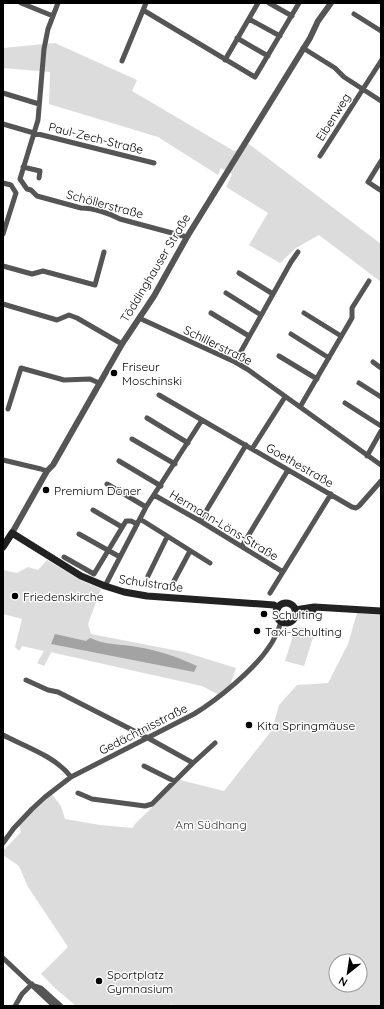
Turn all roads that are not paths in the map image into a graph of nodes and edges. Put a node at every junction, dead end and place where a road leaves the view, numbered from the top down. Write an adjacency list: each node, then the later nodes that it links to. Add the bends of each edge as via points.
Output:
1 (21, 3): 10 (street)
2 (58, 3): 10 (street)
3 (146, 3): 8 (street)
4 (258, 3): 12 (street)
5 (269, 3): 11 (street)
6 (299, 3): 11 (street)
7 (331, 3): 16 (street, Töddinghauser Straße)
8 (143, 10): 18 (street); 19 (street)
9 (354, 14): 13 (street)
10 (53, 16): 24 (street, via 44,49)
11 (292, 16): 14 (street)
12 (249, 19): 14 (street); 15 (street)
13 (381, 31)
14 (280, 36): 17 (street)
15 (237, 38): 17 (street); 18 (street)
16 (303, 48): 21 (street); 37 (street, Töddinghauser Straße)
17 (268, 56): 18 (street, via 255,77)
18 (225, 60)
19 (122, 61)
20 (381, 61): 21 (street, Eibenweg)
21 (363, 89): 23 (street); 27 (street, Eibenweg)
22 (3, 93): 24 (street)
23 (381, 101)
24 (39, 104): 26 (street)
25 (3, 124): 26 (street, Paul-Zech-Straße)
26 (34, 133): 29 (street, Paul-Zech-Straße); 30 (street)
27 (320, 156)
28 (381, 161): 31 (street)
29 (154, 163)
30 (23, 167): 33 (street, via 40,171); 37 (street, Schöllerstraße, via 20,179 27,189 37,196)
31 (375, 170): 32 (street); 35 (street, via 368,182 380,190)
32 (381, 174)
33 (39, 178)
34 (3, 183): 36 (street, via 11,185 16,192)
35 (381, 188)
36 (3, 234)
37 (187, 237): 49 (street, Töddinghauser Straße)
38 (104, 252): 40 (street, via 95,285 43,271 32,274)
39 (298, 252): 44 (street)
40 (3, 266)
41 (239, 273): 44 (street)
42 (369, 281): 52 (street, via 352,308 352,318)
43 (226, 293): 48 (street)
44 (273, 294): 48 (street)
45 (3, 304): 53 (street, via 57,320 69,315)
46 (211, 313): 51 (street)
47 (304, 313): 52 (street)
48 (261, 315): 51 (street)
49 (139, 318): 53 (street, Töddinghauser Straße); 56 (street, Schillerstraße)
50 (291, 334): 55 (street)
51 (248, 336): 56 (street)
52 (341, 336): 55 (street)
53 (122, 344): 60 (street, Töddinghauser Straße)
54 (279, 356): 59 (street)
55 (329, 358): 59 (street)
56 (235, 362): 63 (street, Schillerstraße)
57 (373, 362): 58 (street)
58 (381, 368)
59 (317, 379): 66 (street)
60 (99, 383): 67 (street, via 90,379 64,380 21,368); 82 (street, Töddinghauser Straße, via 54,465)
61 (359, 383): 64 (street)
62 (159, 395): 69 (street, Goethestraße)
63 (285, 397): 66 (street, Schillerstraße); 75 (street)
64 (381, 397)
65 (345, 404): 70 (street)
66 (300, 408): 76 (street, Schillerstraße)
67 (8, 409)
68 (147, 418): 73 (street)
69 (202, 420): 73 (street); 74 (street, Goethestraße)
70 (381, 426)
71 (381, 431): 76 (street)
72 (132, 439): 79 (street)
73 (188, 443): 79 (street)
74 (246, 445): 75 (street, Goethestraße); 91 (street)
75 (252, 449): 81 (street, Goethestraße)
76 (367, 456): 80 (street, Schillerstraße)
77 (3, 460): 82 (street)
78 (119, 461): 85 (street)
79 (175, 464): 85 (street)
80 (381, 466)
81 (288, 470): 86 (street, Goethestraße); 96 (street)
82 (47, 472): 93 (street, Töddinghauser Straße)
83 (381, 481): 86 (street, Goethestraße, via 356,508)
84 (107, 484): 88 (street)
85 (161, 486): 87 (street)
86 (331, 494): 103 (street, Hermann-Löns-Straße)
87 (154, 495): 88 (street); 91 (street, Hermann-Löns-Straße)
88 (146, 507): 90 (street)
89 (93, 510): 92 (street)
90 (138, 521): 92 (street, via 126,521); 95 (street); 101 (street)
91 (200, 521): 96 (street, Hermann-Löns-Straße)
92 (122, 527): 99 (street)
93 (12, 533): 97 (main road, Töddinghauser Straße); 106 (main road, Schulstraße, via 70,571)
94 (79, 534): 99 (street)
95 (167, 537): 98 (street); 104 (street)
96 (242, 546): 103 (street, Hermann-Löns-Straße)
97 (3, 547)
98 (190, 550): 102 (street); 105 (street)
99 (108, 551): 100 (street, via 94,574); 101 (street)
100 (64, 557)
101 (120, 557): 106 (street)
102 (210, 563)
103 (283, 572): 107 (street, Hermann-Löns-Straße)
104 (148, 576)
105 (174, 581)
106 (105, 586): 108 (main road, Schulstraße, via 147,596 261,604)
107 (270, 593)
108 (278, 608): 110 (main road, via 285,604 291,605); 111 (main road, via 276,617)
109 (381, 611): 110 (main road, via 321,608)
110 (295, 613): 111 (main road, via 291,622)
111 (281, 622): 114 (street, Gedächtnisstraße, via 273,641 262,657 229,688 200,710)
112 (26, 680): 114 (street, via 58,692)
113 (3, 735): 118 (street, via 57,762)
114 (148, 738): 116 (street); 118 (street, Gedächtnisstraße)
115 (214, 743): 116 (street)
116 (193, 763): 119 (street)
117 (144, 766): 119 (street)
118 (71, 777): 121 (street, Gedächtnisstraße, via 32,809)
119 (174, 781): 120 (street, via 152,804 145,806 92,799)
120 (78, 794)
121 (3, 843)
122 (3, 958): 123 (street)
123 (32, 984): 124 (street); 125 (street); 126 (street, via 41,988)
124 (15, 1006)
125 (54, 1006)
126 (61, 1006)

